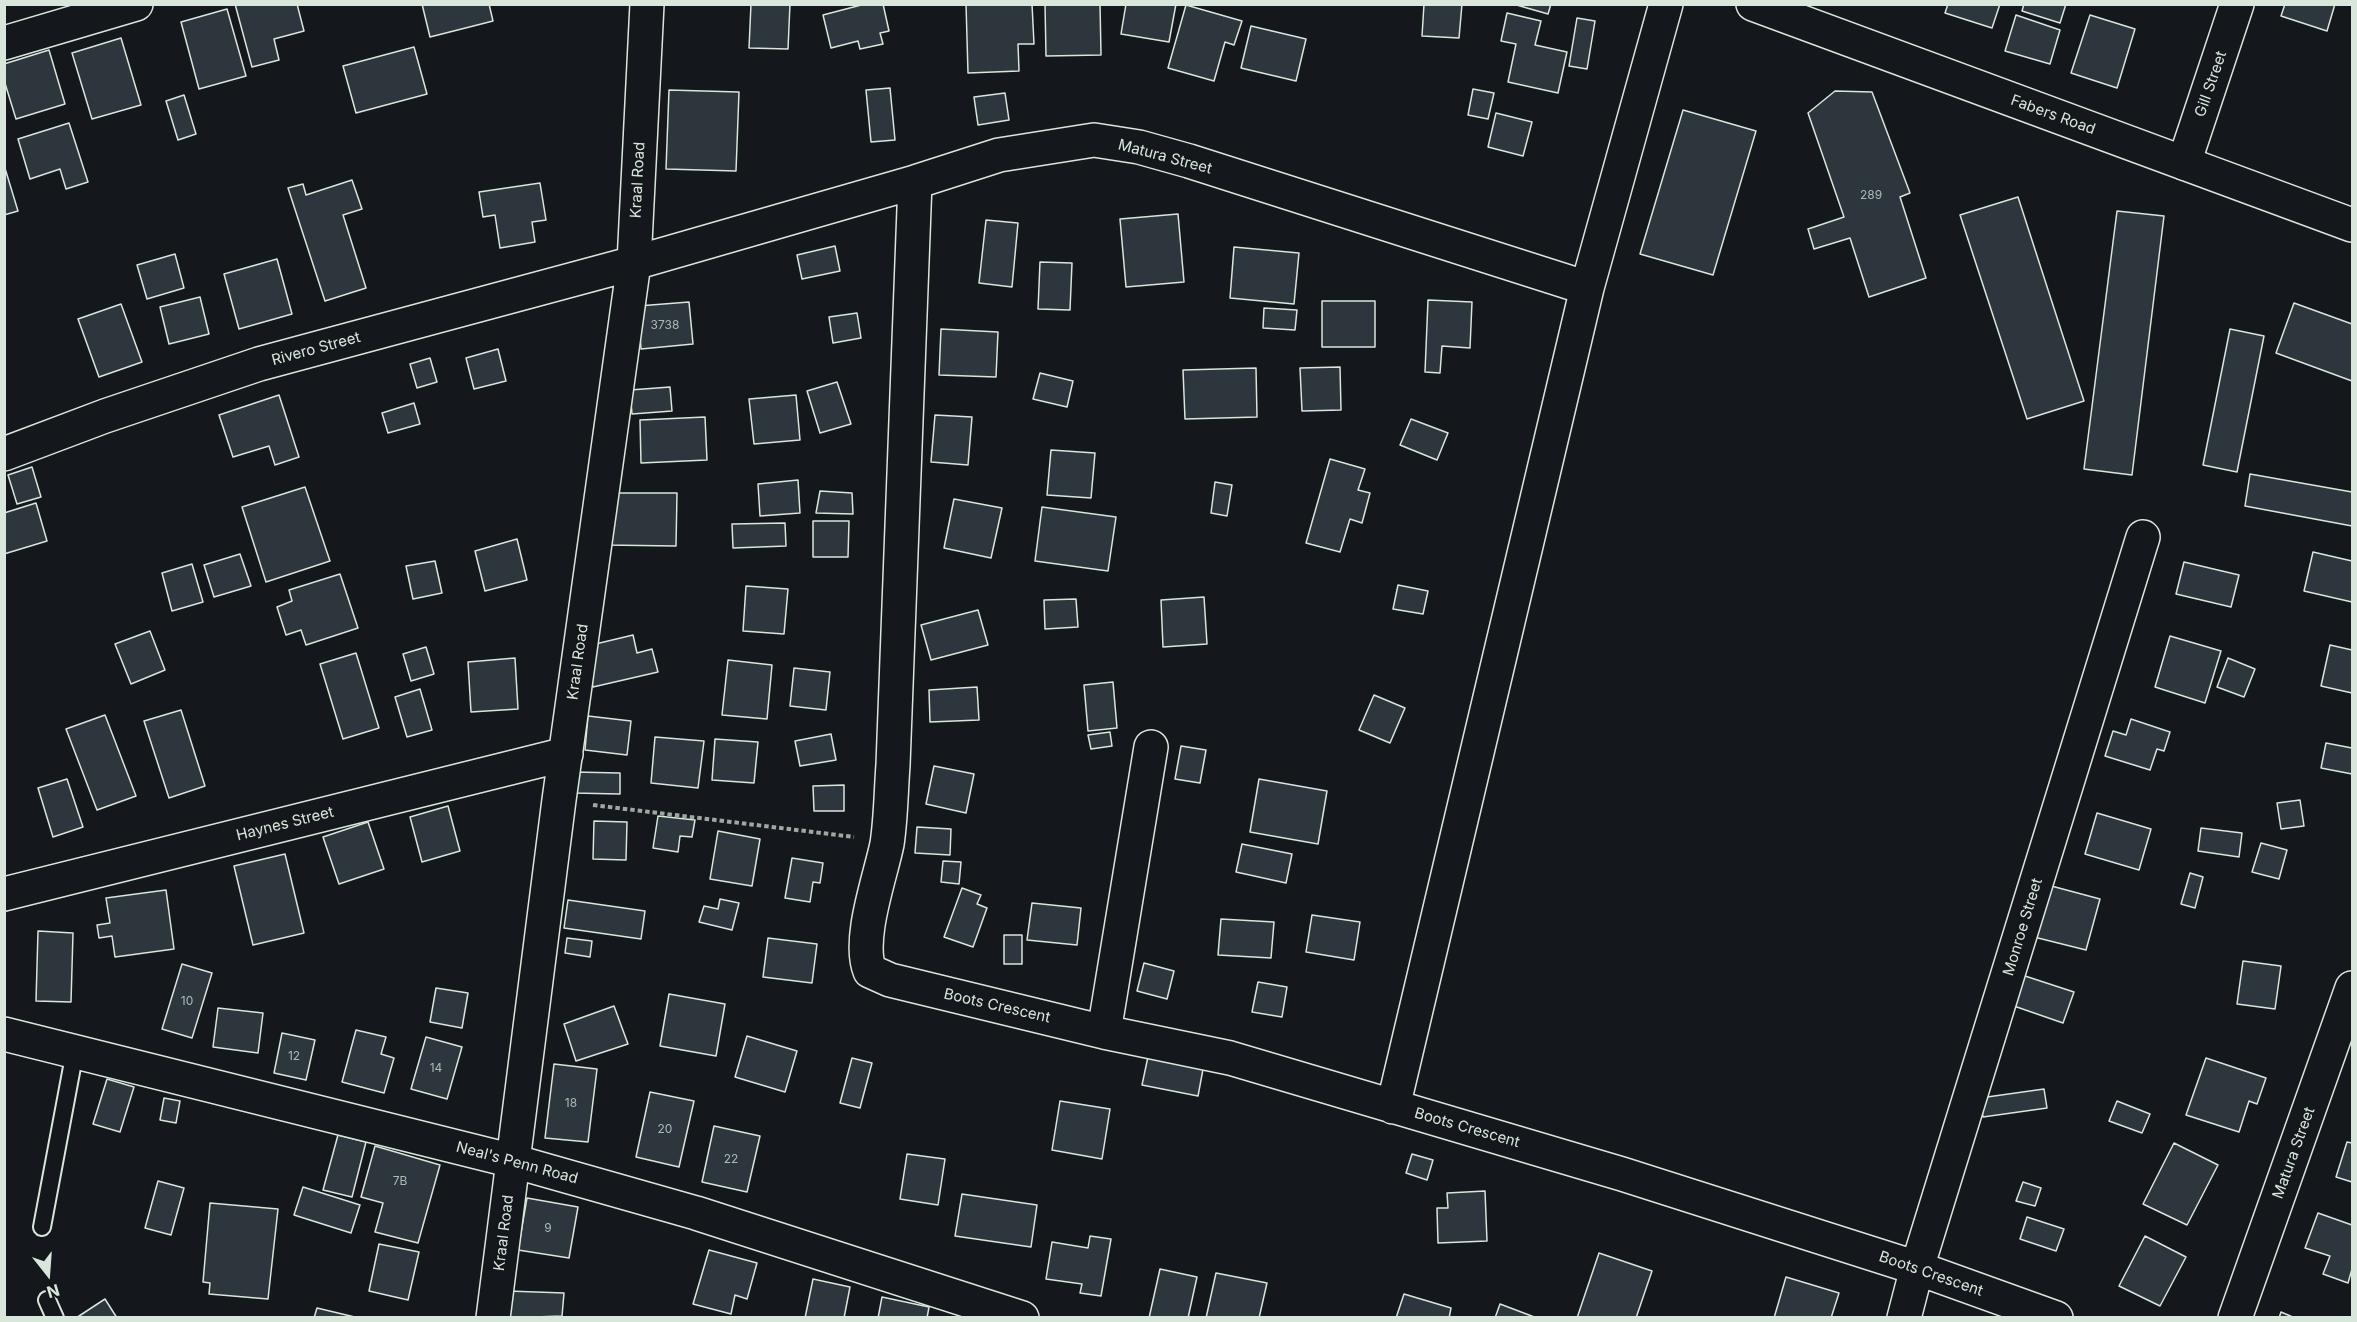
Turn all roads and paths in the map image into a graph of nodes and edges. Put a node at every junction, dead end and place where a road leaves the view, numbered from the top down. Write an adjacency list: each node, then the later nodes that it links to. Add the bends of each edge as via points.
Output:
1 (136, 4): 6 (street)
2 (647, 4): 10 (street, Kraal Road)
3 (1666, 4): 11 (street)
4 (1754, 4): 7 (street, Fabers Road)
5 (2238, 4): 7 (street, Gill Street)
6 (4, 43)
7 (2184, 163): 9 (street, Fabers Road)
8 (915, 182): 10 (street, Matura Street); 11 (street, Matura Street, via 999,155 1094,140 1139,147); 17 (street)
9 (2352, 225)
10 (634, 263): 12 (street, Rivero Street, via 259,364); 15 (street, Kraal Road)
11 (1587, 288): 23 (street)
12 (4, 454)
13 (2144, 537): 26 (street, Monroe Street)
14 (1151, 747): 20 (street)
15 (566, 754): 16 (street, Kraal Road); 18 (street, Haynes Street)
16 (559, 800): 17 (path); 24 (street, Kraal Road)
17 (887, 841): 20 (street, Boots Crescent, via 866,941 865,959 870,971 890,980)
18 (4, 894)
19 (2352, 988): 33 (street, Matura Street)
20 (1104, 1032): 23 (street, Boots Crescent, via 1230,1058)
21 (4, 1034): 22 (street, Neal's Penn Road)
22 (75, 1051): 24 (street, Neal's Penn Road); 25 (lane)
23 (1393, 1107): 26 (street, Boots Crescent, via 1622,1174)
24 (513, 1161): 29 (street, Kraal Road); 30 (street, Neal's Penn Road, via 696,1213)
25 (42, 1227)
26 (1917, 1268): 31 (street, Monroe Street); 32 (street, Boots Crescent)
27 (47, 1300): 28 (lane)
28 (55, 1317)
29 (493, 1317)
30 (1022, 1317)
31 (1904, 1317)
32 (2056, 1317)
33 (2235, 1317)

